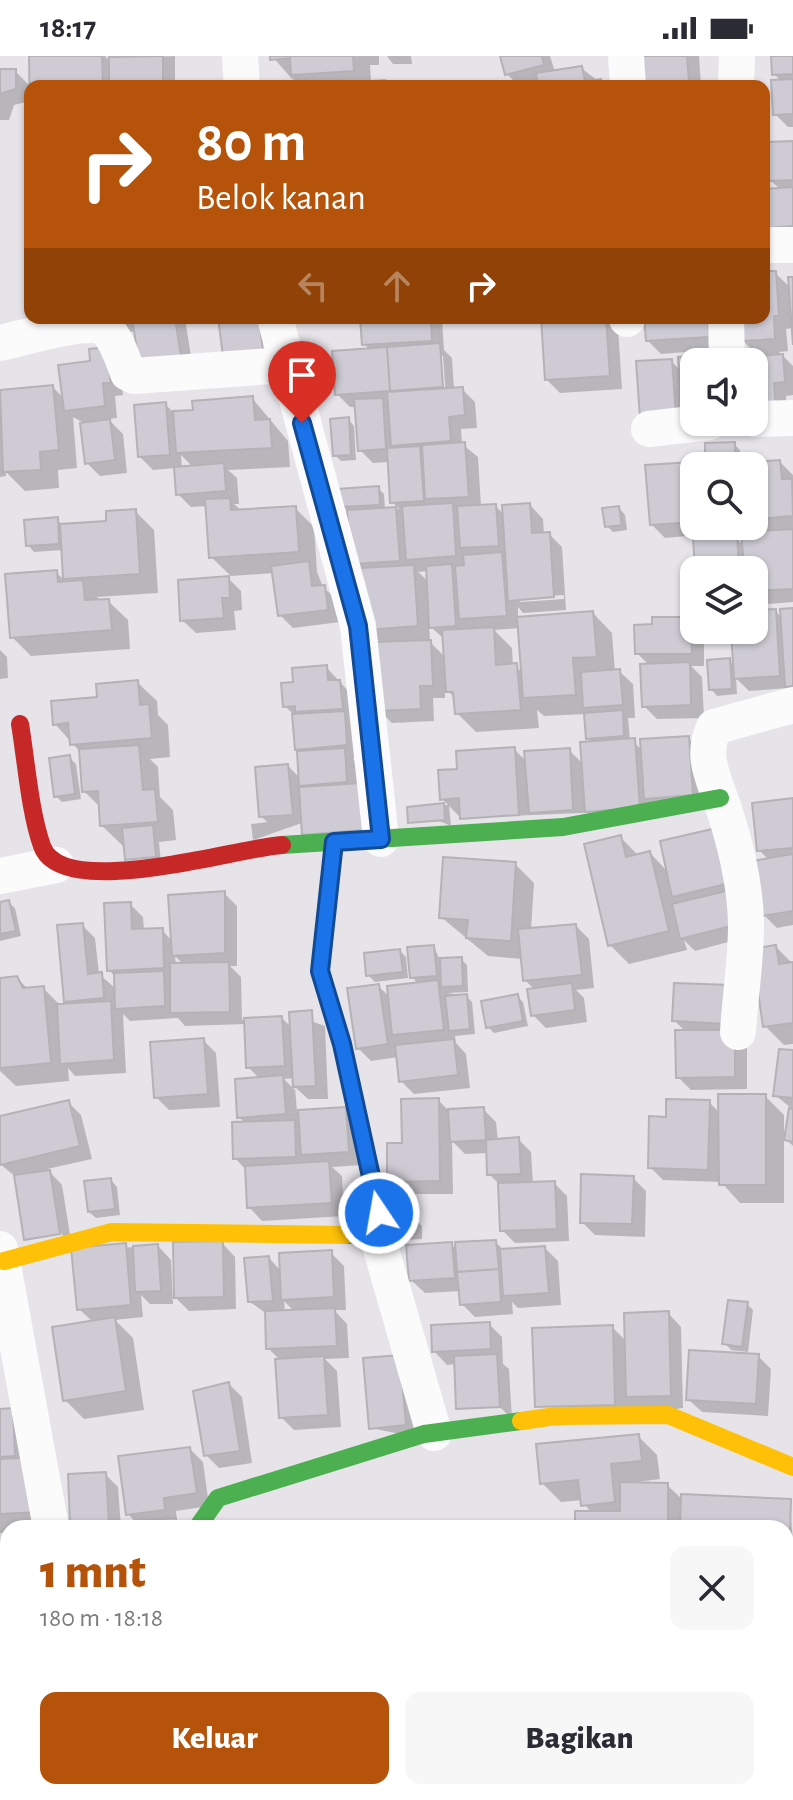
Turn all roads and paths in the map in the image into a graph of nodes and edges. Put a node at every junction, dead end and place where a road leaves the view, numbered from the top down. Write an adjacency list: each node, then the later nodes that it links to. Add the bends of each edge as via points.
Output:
1 (240, 56): 4 (street)
2 (626, 56): 5 (street)
3 (737, 56): 6 (street)
4 (242, 80)
5 (628, 80)
6 (736, 80)
7 (770, 245): 8 (street)
8 (793, 245)
9 (276, 324): 13 (street)
10 (726, 324): 12 (street)
11 (0, 343): 13 (street, via 89,324 105,329 134,376)
12 (727, 348)
13 (285, 365): 21 (street, via 358,626)
14 (793, 418): 15 (street)
15 (768, 419)
16 (680, 425): 17 (street)
17 (649, 429)
18 (793, 705): 20 (street, via 714,727 707,757)
19 (20, 724): 23 (street, via 42,848)
20 (720, 798): 21 (street, via 563,827); 25 (street, via 745,914)
21 (381, 839): 22 (street)
22 (334, 842): 23 (street, via 262,846 110,873); 26 (street, via 320,971 342,1044 379,1213)
23 (56, 865): 24 (street)
24 (0, 876)
25 (738, 1032)
26 (375, 1228): 27 (street, via 362,1235 112,1232); 28 (street)
27 (2, 1255): 30 (street)
28 (434, 1433): 29 (street, via 556,1416 668,1415); 31 (street, via 218,1498)
29 (793, 1467)
30 (50, 1520)
31 (201, 1520)

